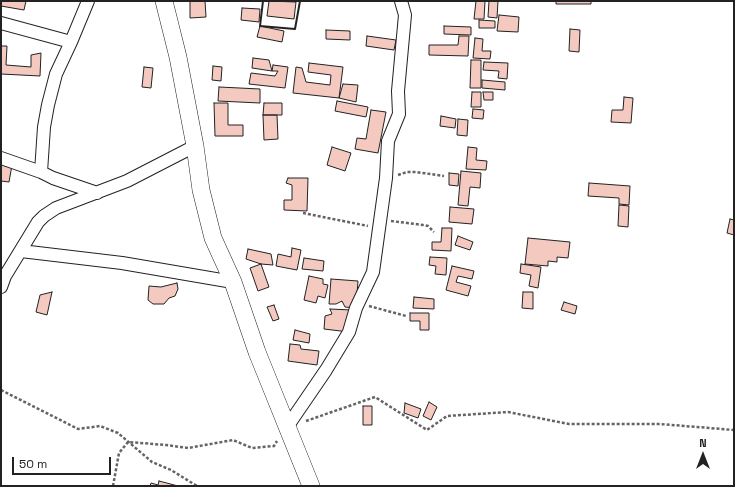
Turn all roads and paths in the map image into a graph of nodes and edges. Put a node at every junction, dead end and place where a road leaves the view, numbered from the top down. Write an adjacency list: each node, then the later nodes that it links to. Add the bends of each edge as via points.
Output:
1 (88, 1): 5 (street)
2 (164, 1): 6 (street, via 178,57)
3 (401, 1): 10 (street, via 404,16 398,91 399,114 388,141)
4 (1, 23): 5 (street)
5 (71, 42): 8 (street, via 56,74 48,104)
6 (194, 146): 11 (street, via 127,181); 17 (street, via 201,190 213,238)
7 (1, 158): 8 (street)
8 (41, 172): 11 (street)
9 (444, 176): 10 (path, via 407,172)
10 (386, 178): 13 (street)
11 (96, 193): 16 (street, via 56,208 44,216)
12 (303, 213): 14 (path)
13 (381, 215): 14 (street); 15 (path, via 388,221 428,226)
14 (378, 227): 19 (street, via 373,272)
15 (434, 232)
16 (21, 251): 17 (street, via 122,263); 18 (street)
17 (233, 282): 22 (street)
18 (1, 287)
19 (360, 301): 20 (path); 22 (street, via 349,332 340,348)
20 (406, 316)
21 (1, 390): 24 (path, via 78,429 100,426 118,433)
22 (287, 427): 23 (path, via 375,397 427,430 448,416 508,412 569,424 660,424); 24 (path, via 274,446 252,448 233,440 188,448); 27 (street)
23 (734, 430)
24 (128, 442): 25 (path, via 119,453); 26 (path, via 152,462)
25 (112, 486)
26 (197, 486)
27 (311, 486)

